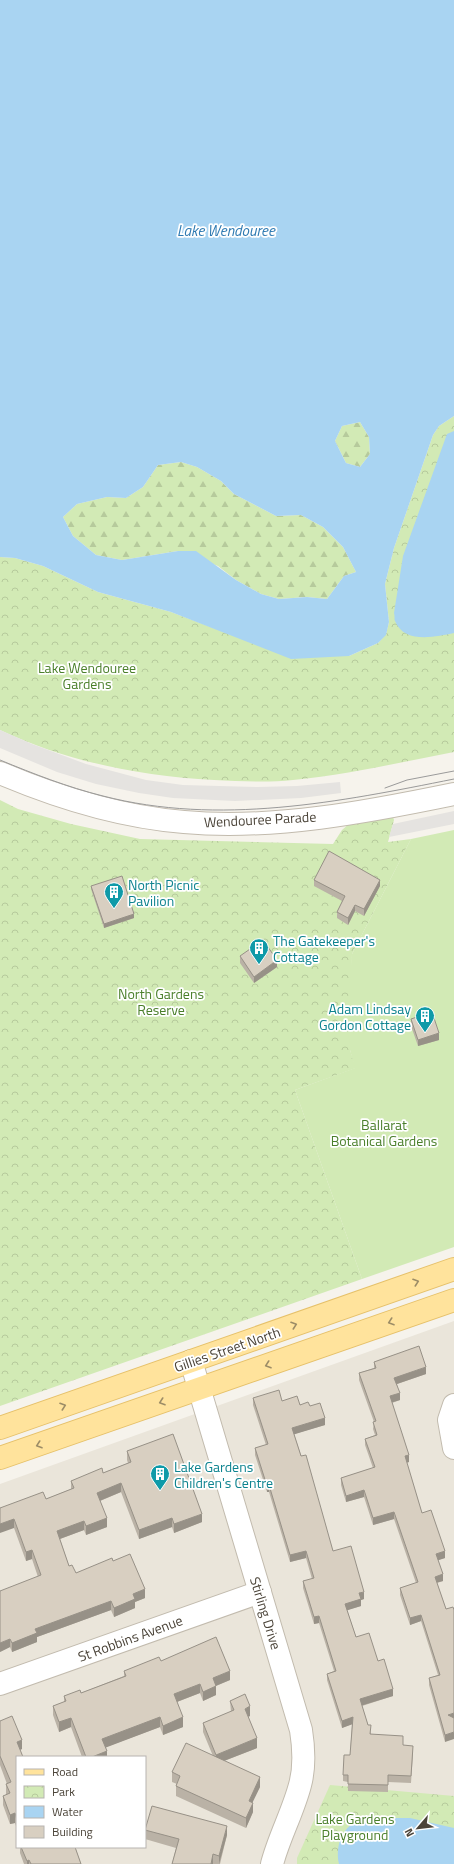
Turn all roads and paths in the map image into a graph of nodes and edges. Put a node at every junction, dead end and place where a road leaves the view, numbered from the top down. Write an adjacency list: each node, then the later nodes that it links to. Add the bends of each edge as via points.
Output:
1 (0, 773): 2 (street, Wendouree Parade, via 66,798 129,815 215,824 336,815)
2 (454, 794)
3 (454, 1269): 5 (main road, Gillies Street North, one-way to 3)
4 (454, 1300): 6 (main road, Gillies Street North, one-way to 6)
5 (191, 1361): 6 (street, Stirling Drive); 8 (main road, Gillies Street North, one-way to 5)
6 (199, 1389): 10 (main road, Gillies Street North, one-way to 10); 11 (street, Stirling Drive)
7 (454, 1405): 9 (street, via 449,1420)
8 (0, 1428)
9 (454, 1448)
10 (0, 1458)
11 (260, 1592): 12 (street, St Robbins Avenue); 13 (street, Stirling Drive, via 301,1730 304,1758 299,1791 280,1836)
12 (0, 1684)
13 (272, 1864)

